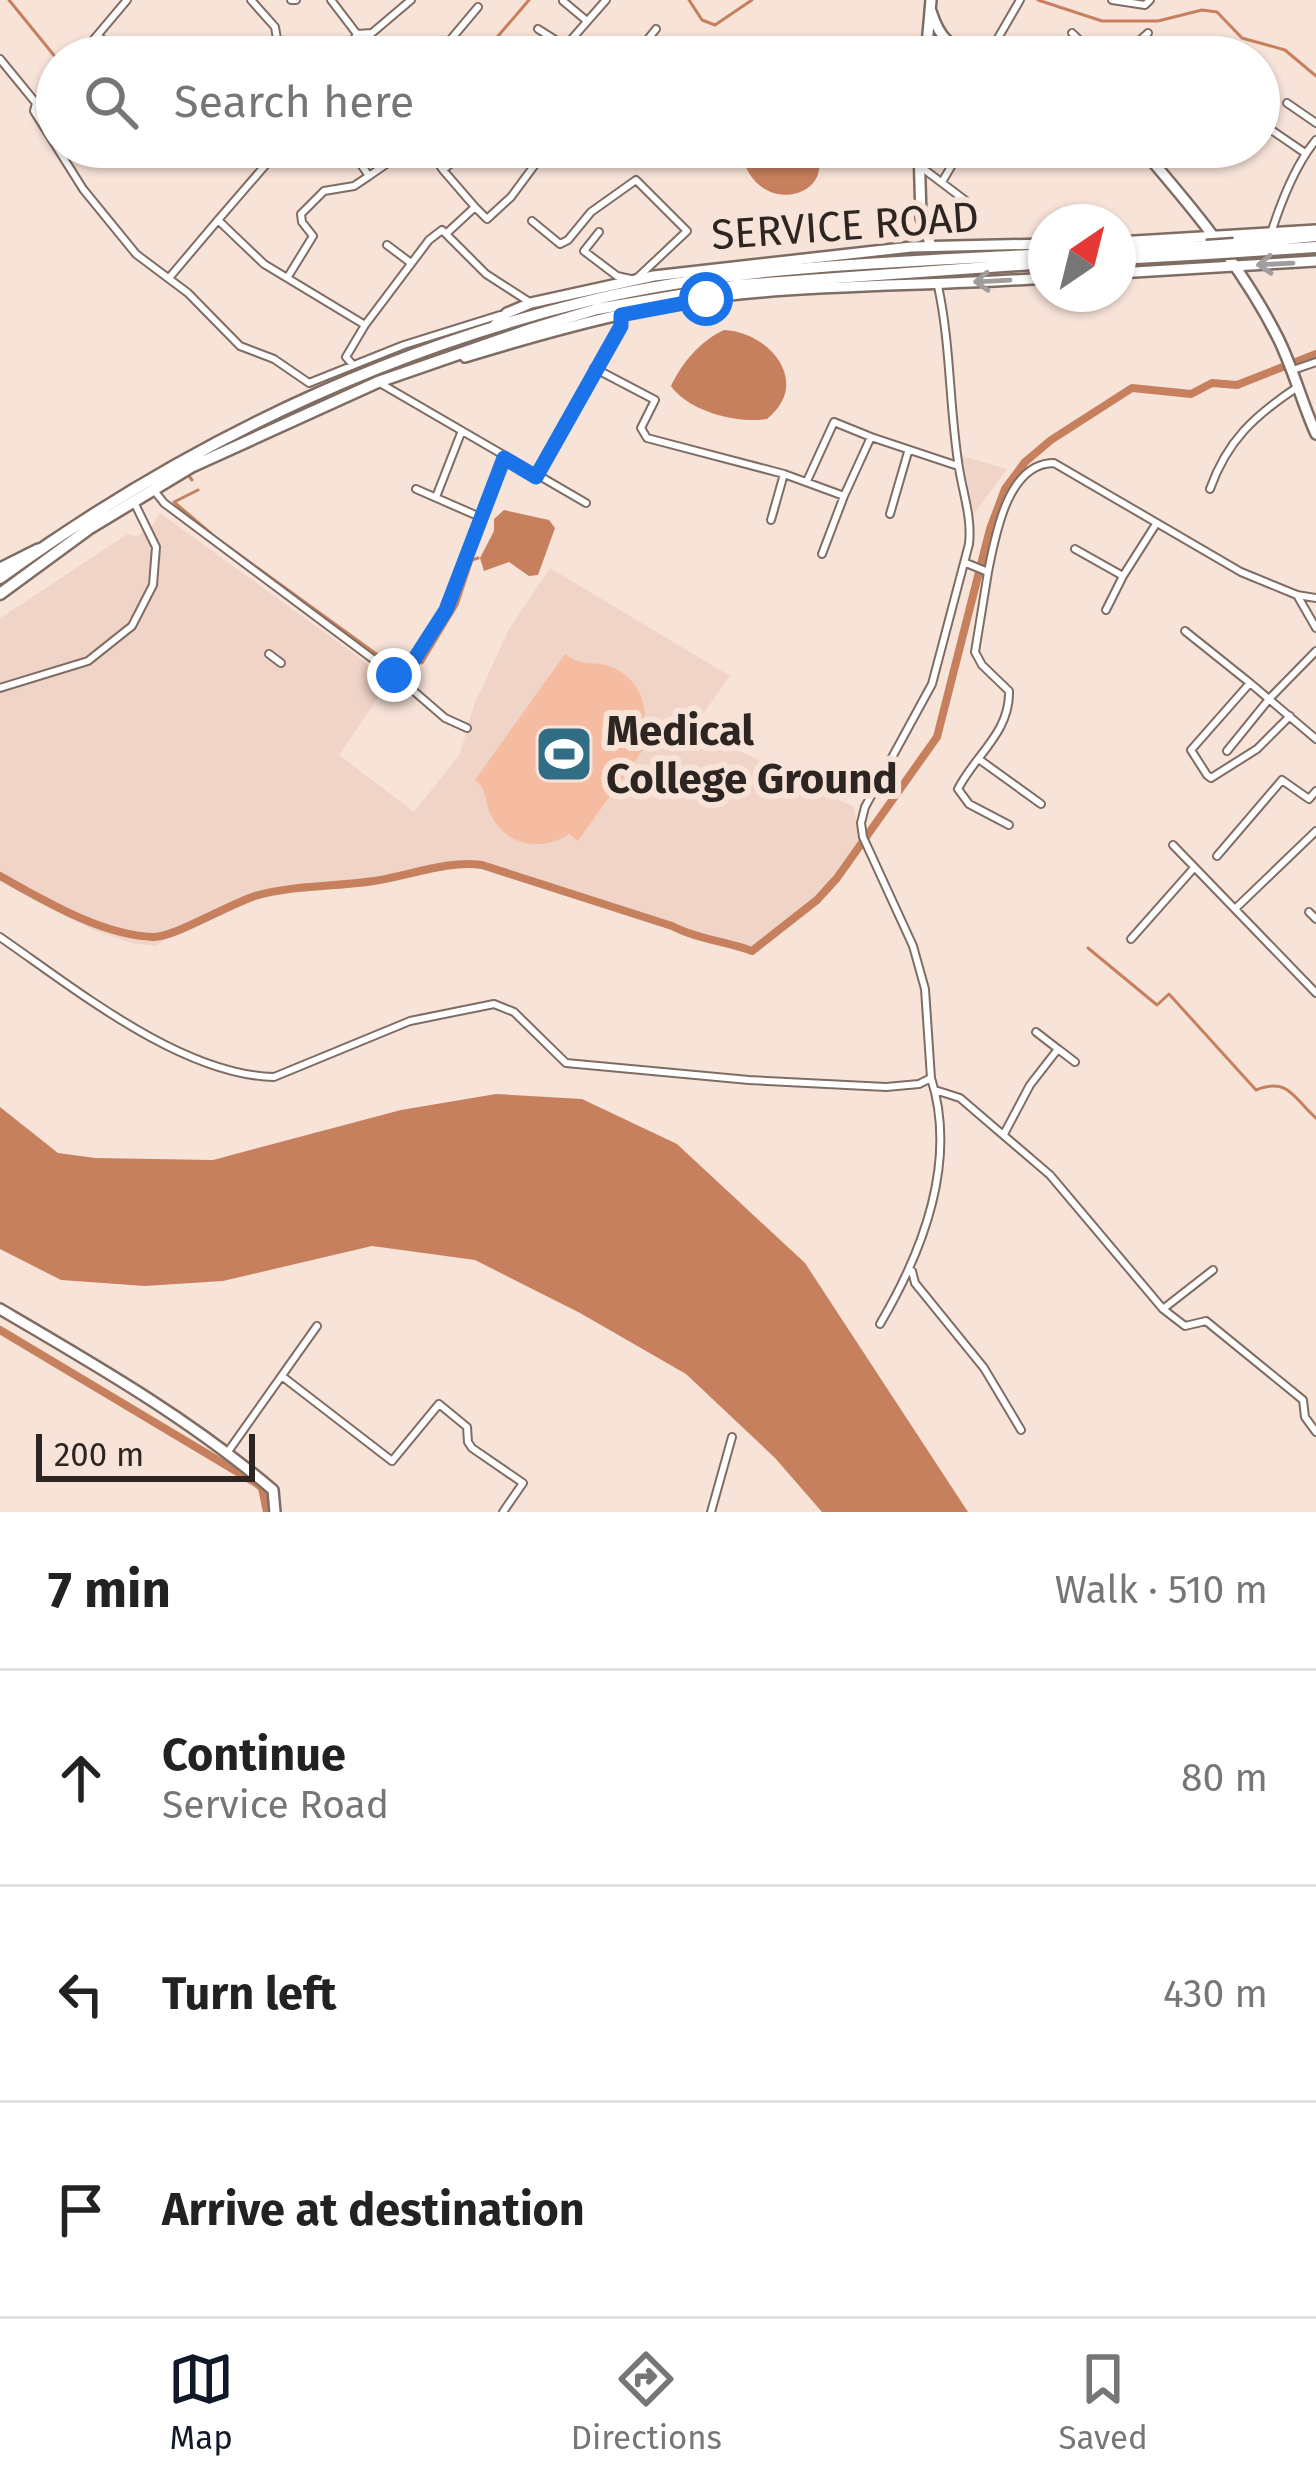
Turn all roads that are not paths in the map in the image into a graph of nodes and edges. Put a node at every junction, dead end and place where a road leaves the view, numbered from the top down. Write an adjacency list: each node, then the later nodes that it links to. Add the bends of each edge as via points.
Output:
1 (127, 0): 18 (street)
2 (251, 0): 19 (street)
3 (332, 0): 17 (street)
4 (411, 0): 17 (street)
5 (606, 0): 12 (street)
6 (1020, 0): 26 (street)
7 (1112, 0): 8 (street)
8 (1150, 0)
9 (563, 1): 12 (street)
10 (931, 6): 24 (street); 25 (street)
11 (478, 7): 20 (street)
12 (587, 21): 22 (street)
13 (538, 28): 21 (street)
14 (656, 28): 23 (street)
15 (1072, 33): 27 (street)
16 (1148, 33): 28 (street)
17 (360, 35)
18 (100, 36)
19 (276, 36)
20 (454, 36)
21 (550, 36)
22 (574, 36)
23 (650, 36)
24 (928, 36)
25 (940, 36)
26 (997, 36)
27 (1075, 36)
28 (1145, 36)
29 (0, 58): 30 (street)
30 (36, 103): 32 (street)
31 (1287, 103): 33 (street)
32 (36, 114)
33 (1316, 123)
34 (1280, 136): 36 (street)
35 (1316, 140): 36 (street)
36 (1305, 153): 57 (street)
37 (70, 168): 75 (street, via 136,254)
38 (263, 168): 52 (street)
39 (363, 168): 48 (street)
40 (381, 168): 48 (street)
41 (445, 168): 47 (street)
42 (532, 168): 51 (street, via 487,220)
43 (919, 168): 61 (street)
44 (922, 168): 49 (street)
45 (950, 168): 49 (street)
46 (1154, 168): 63 (street)
47 (443, 170): 51 (street)
48 (369, 176): 74 (street, via 324,191 301,214 314,236)
49 (942, 182): 50 (street)
50 (966, 201)
51 (475, 207): 54 (street)
52 (218, 220): 74 (street, via 265,264); 75 (street)
53 (532, 221): 58 (street, via 560,244)
54 (448, 232): 70 (street, via 434,234); 79 (street, via 486,274)
55 (599, 232): 66 (street)
56 (1316, 233): 57 (street); 65 (highway)
57 (1271, 234): 63 (street)
58 (568, 240): 66 (street); 77 (street, via 636,180 687,231)
59 (1028, 244): 61 (street, SERVICE ROAD)
60 (388, 245): 70 (street)
61 (931, 246): 77 (street, SERVICE ROAD)
62 (1136, 246): 63 (highway)
63 (1209, 246): 65 (highway, bridge); 68 (highway); 72 (street)
64 (1316, 247): 65 (highway)
65 (1236, 248)
66 (584, 251): 77 (street)
67 (1028, 255): 83 (highway, via 715,279 592,300)
68 (1136, 256)
69 (1316, 262): 72 (street, one-way to 72)
70 (410, 263): 82 (street)
71 (1028, 264): 90 (highway, via 739,285 637,302)
72 (1234, 266): 73 (street); 89 (street)
73 (1136, 272)
74 (289, 275): 82 (street)
75 (169, 278): 87 (street, SERVICE ROAD, via 240,346 309,383)
76 (1028, 279): 78 (street, SERVICE ROAD, one-way to 78)
77 (635, 280): 79 (street, SERVICE ROAD)
78 (938, 282): 81 (street, SERVICE ROAD, via 759,292); 98 (street)
79 (531, 303): 80 (street, SERVICE ROAD)
80 (507, 313): 83 (street); 84 (street, SERVICE ROAD)
81 (621, 315): 88 (street); 90 (street, SERVICE ROAD)
82 (365, 326): 87 (street, via 346,357)
83 (489, 331): 85 (highway)
84 (442, 332): 85 (highway); 87 (street, SERVICE ROAD)
85 (464, 338): 105 (highway, via 204,446)
86 (1316, 362): 89 (street)
87 (353, 365)
88 (594, 368): 99 (street, via 655,400 641,428 647,438); 100 (street)
89 (1290, 371): 92 (street)
90 (395, 376): 91 (highway)
91 (378, 382): 93 (street); 102 (highway)
92 (1295, 388): 94 (street); 104 (street, via 1233,439)
93 (461, 433): 97 (street); 107 (street)
94 (1316, 434)
95 (871, 437): 96 (street); 101 (street, via 834,422); 106 (street)
96 (908, 452): 98 (street); 109 (street)
97 (504, 458): 100 (street); 110 (street)
98 (958, 466): 116 (street, via 971,524)
99 (784, 474): 101 (street); 111 (street)
100 (536, 477): 108 (street)
101 (806, 482): 106 (street)
102 (154, 489): 105 (highway); 130 (street)
103 (416, 489): 107 (street)
104 (1210, 489)
105 (130, 496): 113 (highway); 121 (highway); 132 (street, via 156,547 153,584 131,626 88,661)
106 (844, 496): 115 (street)
107 (435, 497): 110 (street)
108 (586, 503)
109 (890, 514)
110 (480, 517): 130 (street, via 446,610)
111 (771, 520)
112 (1156, 524): 118 (street, via 1064,466 1044,463 1023,478 1001,517); 119 (street); 122 (street)
113 (42, 548): 117 (street); 120 (highway)
114 (1076, 549): 119 (street)
115 (822, 554)
116 (965, 562): 118 (street); 153 (street, via 932,684 861,823 925,988)
117 (0, 568)
118 (988, 572): 138 (street, via 975,652 1009,692 1009,706)
119 (1123, 576): 124 (street)
120 (0, 578)
121 (0, 594)
122 (1297, 595): 123 (street); 125 (street)
123 (1316, 598)
124 (1106, 610)
125 (1316, 628)
126 (1185, 632): 131 (street)
127 (1316, 651): 133 (street)
128 (269, 654): 129 (street)
129 (281, 663)
130 (401, 680): 135 (street)
131 (1250, 683): 133 (street); 134 (street, via 1191,750 1210,778)
132 (0, 688)
133 (1270, 698): 134 (street); 137 (street)
134 (1290, 716): 136 (street)
135 (467, 728)
136 (1316, 740)
137 (1227, 751)
138 (980, 760): 140 (street); 141 (street, via 958,788 960,797)
139 (1316, 791): 144 (street, via 1309,799 1282,780)
140 (1041, 804)
141 (1009, 825)
142 (1314, 837): 146 (street)
143 (1173, 845): 145 (street)
144 (1217, 856)
145 (1193, 869): 146 (street); 148 (street)
146 (1237, 907): 149 (street)
147 (0, 937): 153 (street, via 123,1022 185,1054 256,1076 274,1077 410,1021 494,1004 514,1012 566,1063 886,1087)
148 (1131, 939)
149 (1316, 993)
150 (1036, 1031): 151 (street)
151 (1058, 1049): 152 (street); 155 (street)
152 (1076, 1062)
153 (931, 1078): 154 (street)
154 (934, 1090): 155 (street, via 960,1098); 156 (street, via 944,1130)
155 (1004, 1134): 159 (street, via 1050,1175)
156 (911, 1268): 160 (street); 163 (street)
157 (1213, 1270): 159 (street)
158 (0, 1309): 166 (street)
159 (1163, 1309): 164 (street, via 1185,1326 1206,1321 1284,1381 1304,1400)
160 (880, 1324)
161 (317, 1326): 162 (street)
162 (283, 1377): 166 (street); 168 (street, via 392,1461 439,1404 467,1427 472,1448 523,1483)
163 (1021, 1430)
164 (1316, 1432)
165 (732, 1437): 169 (street)
166 (227, 1453): 167 (street, via 273,1490)
167 (275, 1512)
168 (503, 1512)
169 (711, 1512)

